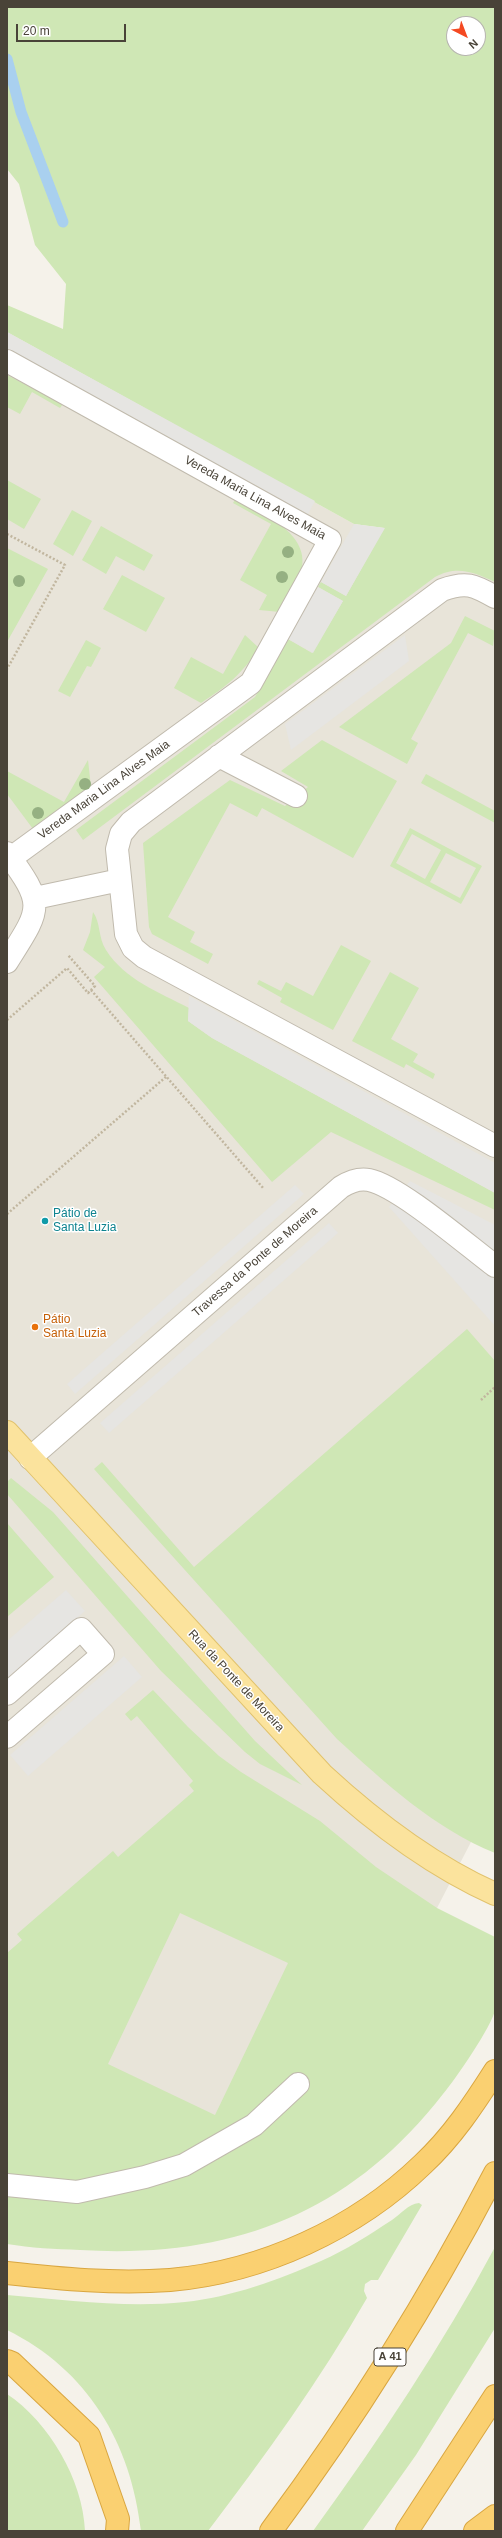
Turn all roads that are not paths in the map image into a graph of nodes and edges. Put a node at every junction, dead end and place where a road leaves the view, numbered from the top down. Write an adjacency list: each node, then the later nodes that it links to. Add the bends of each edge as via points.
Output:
1 (7, 361): 5 (street, Vereda Maria Lina Alves Maia, via 330,540 251,683)
2 (495, 597): 3 (street, via 476,587 459,584 442,590)
3 (219, 756): 4 (street); 6 (street, via 131,822 120,834 117,849)
4 (296, 796)
5 (9, 855): 7 (street, via 28,882)
6 (120, 880): 7 (street); 11 (street, via 126,934 133,948 144,957)
7 (35, 898): 8 (street, via 34,916)
8 (28, 929): 9 (street); 10 (street)
9 (7, 938)
10 (7, 962)
11 (495, 1146)
12 (495, 1266): 14 (street, Travessa da Ponte de Moreira, via 400,1194 375,1182 354,1180 336,1192)
13 (7, 1432): 14 (main road, Rua da Ponte de Moreira)
14 (30, 1458): 17 (main road, Rua da Ponte de Moreira, via 322,1774 359,1808 400,1839 435,1863)
15 (7, 1694): 16 (street, via 81,1629 103,1654)
16 (9, 1732)
17 (495, 1894)
18 (495, 2071): 22 (highway, via 467,2114 424,2164 400,2185 347,2222 284,2252 226,2270 172,2280 110,2281)
19 (298, 2084): 21 (street, via 254,2125 184,2165 77,2192)
20 (495, 2174): 27 (highway, A 41, via 468,2225 372,2386)
21 (7, 2185)
22 (7, 2273)
23 (7, 2361): 26 (highway, via 89,2436 118,2518)
24 (495, 2396): 28 (highway)
25 (495, 2516): 29 (highway)
26 (117, 2531)
27 (271, 2531)
28 (407, 2531)
29 (475, 2531)

